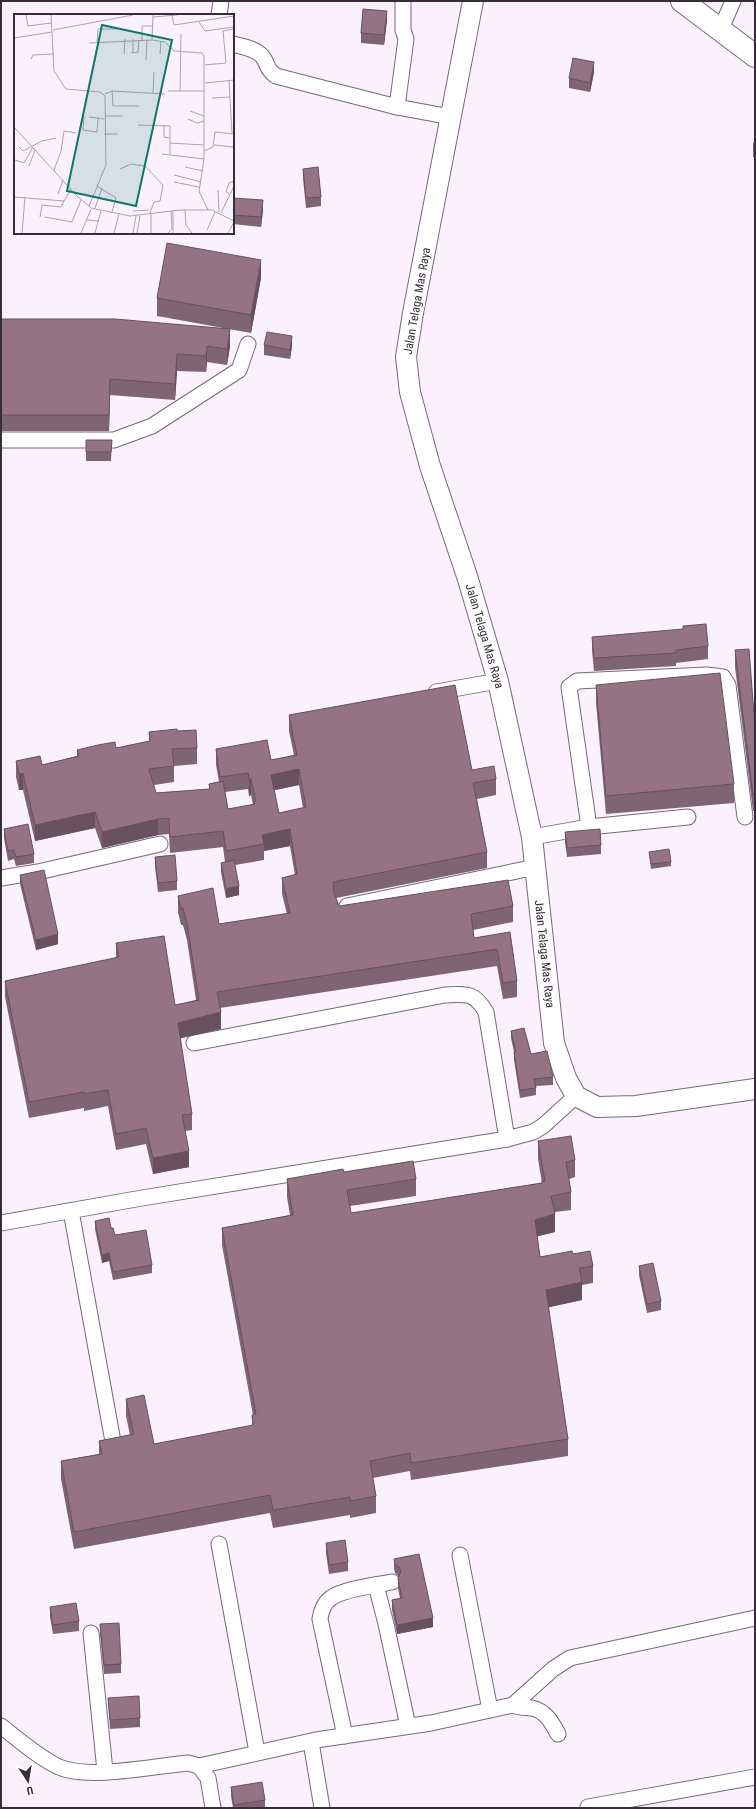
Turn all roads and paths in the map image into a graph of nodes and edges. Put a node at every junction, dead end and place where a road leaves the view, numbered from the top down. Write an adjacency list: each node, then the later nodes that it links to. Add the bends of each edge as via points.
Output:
1 (221, 1): 6 (street)
2 (403, 1): 10 (street, via 403,30 406,39)
3 (473, 1): 11 (main road, Jalan Telaga Mas Raya)
4 (682, 1): 7 (highway)
5 (733, 1): 7 (street)
6 (219, 14)
7 (720, 31): 9 (highway)
8 (234, 44): 10 (street, via 255,50 262,57 268,70 276,76)
9 (755, 56)
10 (397, 107): 11 (street)
11 (451, 117): 14 (main road, Jalan Telaga Mas Raya, via 406,358 410,392 430,466 468,576)
12 (248, 344): 13 (street, via 238,370 152,426 114,440)
13 (1, 440)
14 (498, 681): 15 (street); 19 (main road, Jalan Telaga Mas Raya)
15 (422, 695)
16 (688, 817): 18 (street)
17 (745, 817): 18 (street, via 728,685 723,677 707,675 577,681 569,687)
18 (589, 827): 19 (street)
19 (532, 837): 21 (main road, Jalan Telaga Mas Raya)
20 (160, 844): 22 (street)
21 (536, 867): 23 (street); 26 (main road, Jalan Telaga Mas Raya, via 554,1043 566,1078)
22 (1, 878)
23 (343, 907)
24 (194, 1043): 27 (street, via 445,994 468,994 478,1000 486,1012)
25 (755, 1089): 26 (main road, via 636,1106 597,1106)
26 (576, 1096): 27 (street, via 543,1126 533,1132)
27 (507, 1139): 28 (street)
28 (71, 1211): 29 (street); 30 (street)
29 (1, 1223)
30 (112, 1436)
31 (219, 1544): 44 (street)
32 (460, 1555): 38 (street)
33 (392, 1582): 34 (street)
34 (376, 1585): 40 (street); 42 (street, via 332,1597 321,1611 320,1619)
35 (755, 1618): 37 (street, via 570,1658 553,1669)
36 (91, 1632): 46 (street)
37 (514, 1705): 38 (street); 41 (street, via 538,1710 549,1718)
38 (490, 1710): 40 (street)
39 (1, 1726): 46 (street, via 42,1757 60,1767 76,1771)
40 (408, 1726): 42 (street)
41 (558, 1734)
42 (345, 1736): 43 (street)
43 (311, 1742): 44 (street); 50 (street)
44 (257, 1752): 45 (street)
45 (200, 1766): 46 (street, via 188,1763); 49 (street, via 208,1778)
46 (105, 1771)
47 (755, 1777): 48 (street)
48 (588, 1807)
49 (213, 1808)
50 (322, 1808)

